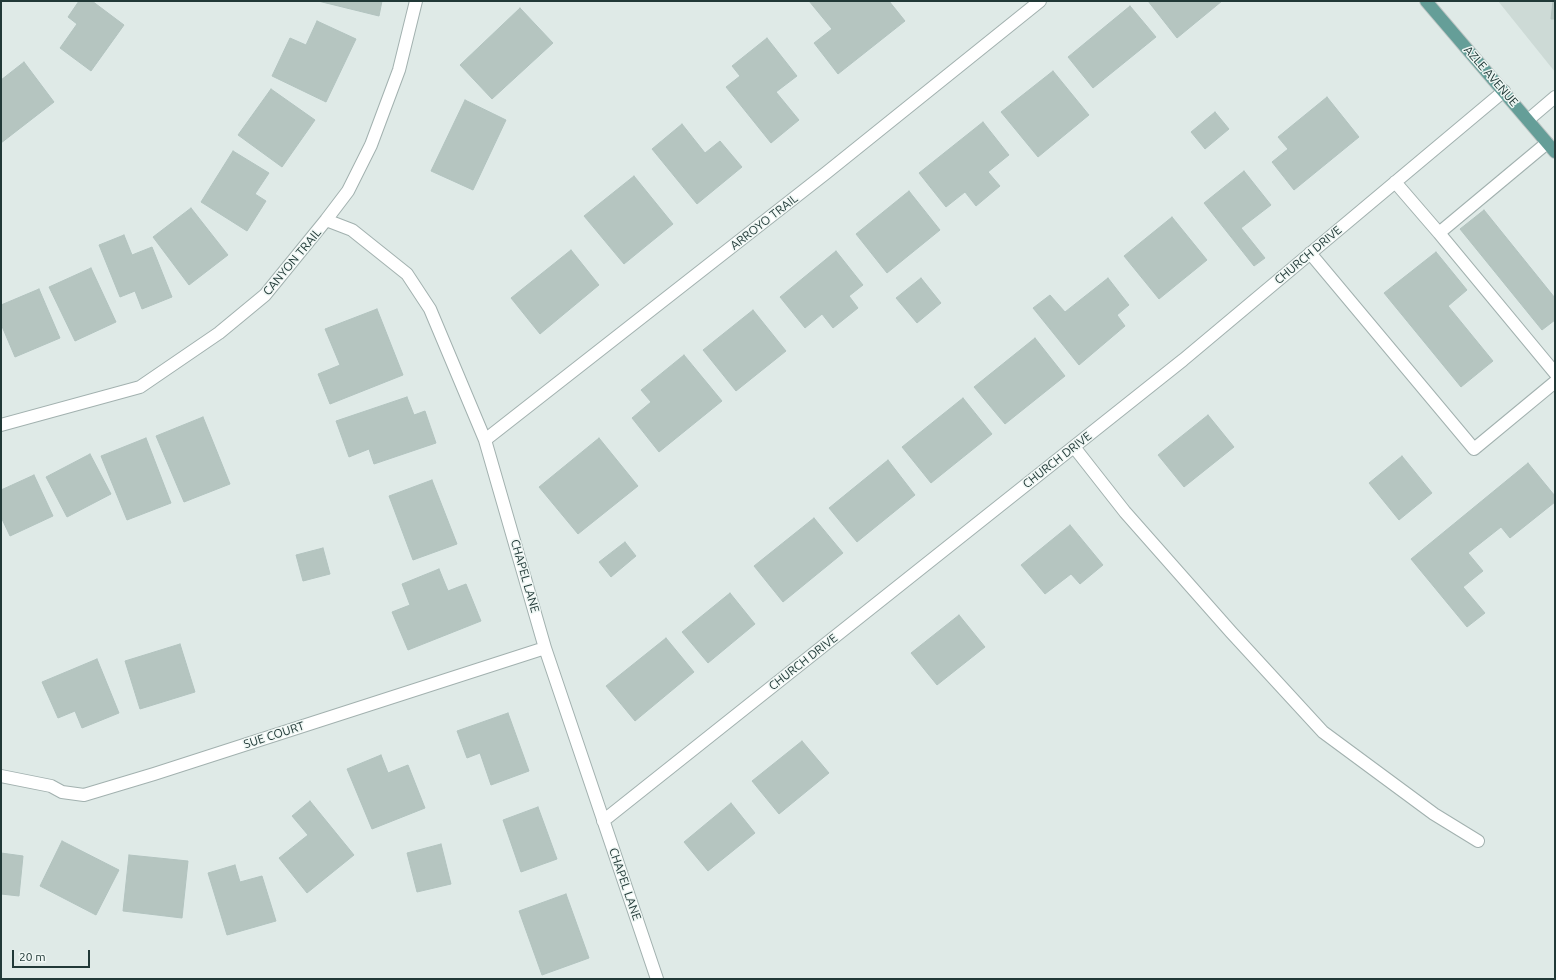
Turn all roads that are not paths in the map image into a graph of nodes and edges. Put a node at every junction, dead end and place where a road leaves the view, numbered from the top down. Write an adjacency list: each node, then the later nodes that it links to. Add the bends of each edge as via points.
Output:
1 (416, 1): 10 (street, CANYON TRAIL, via 399,70 371,145 348,191)
2 (1040, 1): 16 (street, ARROYO TRAIL, via 820,178)
3 (1426, 1): 4 (main road, AZLE AVENUE)
4 (1504, 91): 6 (main road, AZLE AVENUE); 9 (street, CHURCH DRIVE)
5 (1555, 97): 6 (street)
6 (1528, 120): 7 (main road, AZLE AVENUE)
7 (1547, 143): 8 (main road, AZLE AVENUE); 11 (street)
8 (1555, 152)
9 (1395, 182): 11 (street); 12 (street, CHURCH DRIVE)
10 (326, 220): 15 (street, CANYON TRAIL, via 265,295 219,333 140,387); 16 (street, CHAPEL LANE, via 352,230 407,274 430,309)
11 (1438, 233): 13 (street)
12 (1310, 253): 14 (street, via 1474,449); 17 (street, CHURCH DRIVE, via 1183,360)
13 (1555, 373)
14 (1555, 382)
15 (1, 425)
16 (485, 440): 18 (street, CHAPEL LANE)
17 (1074, 447): 20 (street, CHURCH DRIVE); 21 (street, via 1135,523 1323,732 1434,814)
18 (545, 648): 19 (street, SUE COURT, via 84,795); 20 (street, CHAPEL LANE)
19 (1, 776)
20 (603, 821): 22 (street, CHAPEL LANE)
21 (1478, 841)
22 (657, 979)

